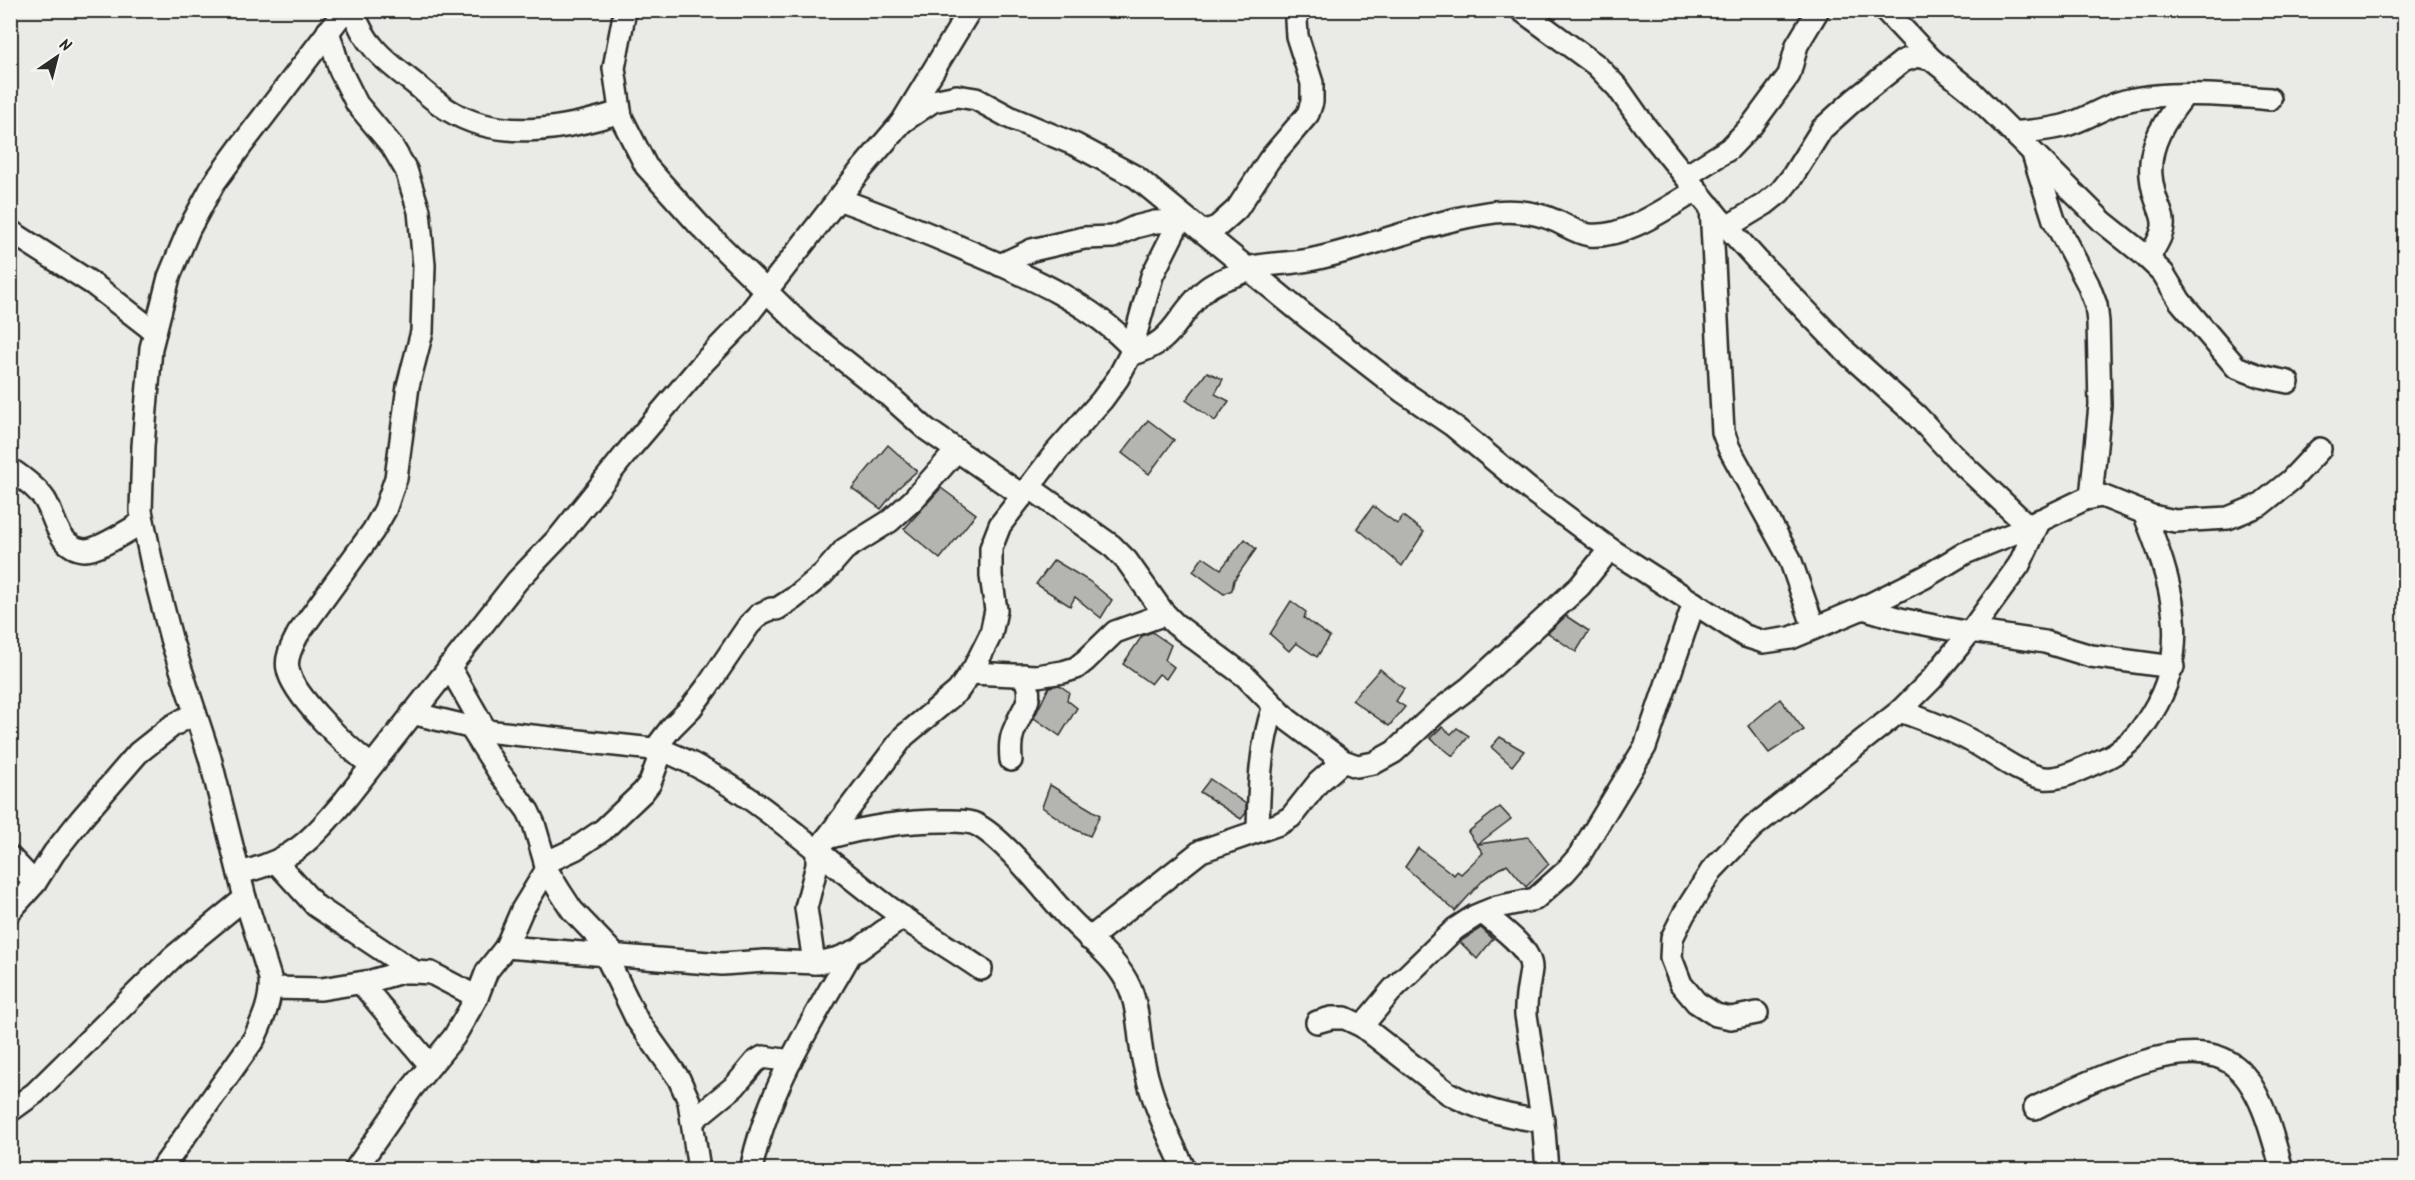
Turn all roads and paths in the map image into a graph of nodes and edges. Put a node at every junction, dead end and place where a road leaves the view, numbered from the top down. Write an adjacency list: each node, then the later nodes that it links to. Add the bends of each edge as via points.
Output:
1 (345, 10): 9 (street)
2 (352, 10): 13 (street, via 367,42 381,58 450,111 482,125 551,129)
3 (625, 10): 13 (street, via 614,68)
4 (970, 10): 14 (street)
5 (1298, 10): 23 (street, via 1297,36 1312,83 1308,114 1269,160 1237,209 1217,227)
6 (1521, 10): 17 (street, via 1596,65)
7 (1818, 10): 17 (street, via 1797,45 1789,75 1752,125)
8 (1885, 10): 10 (street)
9 (328, 31): 28 (street, via 213,186 169,277); 57 (street, via 340,70 357,104 392,146 406,170 419,211 424,265 422,332 408,386 396,478 373,531 298,634 287,668 297,692)
10 (1931, 59): 15 (street); 21 (street, via 1917,56 1903,61 1854,100 1822,129 1780,192)
11 (2184, 96): 12 (street); 15 (street, via 2135,99 2063,126); 24 (street, via 2169,115 2152,150 2150,174 2164,230)
12 (2270, 99)
13 (620, 112): 27 (street, via 645,166)
14 (902, 122): 18 (street); 20 (street, via 933,101 957,96 976,99 1136,177)
15 (2013, 133): 16 (street)
16 (2033, 154): 24 (street, via 2103,222); 35 (street, via 2054,220 2096,305 2100,405)
17 (1691, 183): 19 (street); 26 (street, via 1642,221 1616,232 1599,235 1574,231 1554,220 1515,210 1425,228 1316,259)
18 (838, 199): 25 (street); 27 (street)
19 (1711, 207): 21 (street); 43 (street, via 1723,432 1790,558)
20 (1181, 219): 23 (street); 25 (street, via 1135,227 1113,237 1084,238 1032,250); 29 (street, via 1152,276)
21 (1727, 227): 38 (street, via 1846,352 1917,416 1957,459)
22 (10, 231): 28 (street, via 93,284)
23 (1203, 232): 26 (street)
24 (2148, 258): 30 (street, via 2220,352 2236,367)
25 (1000, 265): 29 (street, via 1083,308 1116,330)
26 (1248, 269): 29 (street, via 1201,293 1163,340 1145,351); 39 (street)
27 (766, 290): 32 (street, via 807,331); 45 (street)
28 (155, 332): 37 (street, via 143,446)
29 (1131, 352): 34 (street, via 1102,400)
30 (2288, 382)
31 (2320, 449): 36 (street, via 2260,505 2228,518 2175,521)
32 (957, 450): 34 (street); 54 (street, via 890,521 845,549 794,598 760,614 749,625 707,687 671,728)
33 (10, 469): 37 (street, via 45,501 62,536 84,550)
34 (1026, 491): 42 (street, via 1111,544); 47 (street, via 1000,525 992,548 996,609 991,633)
35 (2091, 498): 36 (street, via 2102,496); 38 (street)
36 (2144, 513): 46 (street, via 2161,554 2172,597)
37 (143, 522): 51 (street, via 171,642)
38 (2034, 523): 41 (street, via 1965,553); 44 (street, via 2019,565)
39 (1610, 549): 40 (street); 56 (street, via 1580,586 1394,752 1374,763 1357,766)
40 (1694, 603): 43 (street, via 1745,636 1764,642 1791,638); 67 (street, via 1645,747 1591,839 1565,872 1535,899)
41 (1863, 608): 43 (street); 44 (street)
42 (1165, 614): 48 (street, via 1115,632 1076,668); 49 (street, via 1245,676)
43 (1815, 628)
44 (1970, 632): 46 (street, via 2045,642 2091,656); 50 (street)
45 (449, 666): 52 (street); 53 (street)
46 (2173, 667): 50 (street, via 2160,700 2134,739 2112,756 2060,777 2044,778 2020,769 1941,724)
47 (971, 673): 48 (street); 59 (street, via 952,697 904,736)
48 (1024, 675): 55 (street, via 1029,702 1010,740)
49 (1274, 706): 56 (street); 58 (street, via 1262,759)
50 (1900, 711): 79 (street, via 1753,827 1712,870 1672,938 1671,958 1681,984 1696,1002 1716,1015 1731,1018)
51 (195, 713): 63 (street); 64 (street, via 138,753 54,853)
52 (412, 713): 53 (street); 57 (street)
53 (479, 730): 54 (street); 62 (street, via 499,772 528,811)
54 (659, 750): 59 (street, via 701,767); 62 (street, via 650,783 643,792 603,830)
55 (1011, 760)
56 (1343, 761): 58 (street, via 1318,783 1291,817)
57 (371, 765): 61 (street, via 321,829)
58 (1258, 830): 69 (street, via 1201,851)
59 (822, 844): 68 (street); 69 (street, via 868,827 905,821 978,825 1006,849); 73 (street, via 806,908)
60 (10, 857): 64 (street)
61 (276, 862): 63 (street); 75 (street, via 316,906)
62 (546, 866): 70 (street); 72 (street, via 572,910)
63 (239, 873): 65 (street)
64 (35, 884): 66 (street)
65 (245, 898): 77 (street); 85 (street, via 173,957 35,1093)
66 (10, 911)
67 (1483, 913): 81 (street, via 1455,928); 87 (street, via 1514,939 1531,967 1526,1015)
68 (903, 917): 71 (street); 74 (street)
69 (1089, 939): 92 (street, via 1120,969 1131,990 1144,1067)
70 (506, 947): 72 (street); 78 (street, via 487,971)
71 (851, 953): 73 (street); 82 (street)
72 (610, 955): 73 (street, via 722,964); 86 (street, via 638,1020 679,1079)
73 (814, 963)
74 (981, 969)
75 (415, 972): 76 (street); 78 (street, via 431,973)
76 (361, 983): 77 (street, via 321,989); 83 (street)
77 (271, 988): 88 (street, via 254,1039)
78 (477, 998): 83 (street)
79 (1757, 1013)
80 (1317, 1023): 81 (street, via 1345,1018)
81 (1362, 1026): 87 (street, via 1461,1100 1502,1114)
82 (791, 1061): 86 (street, via 763,1057); 91 (street, via 773,1097)
83 (430, 1065): 89 (street)
84 (2035, 1108): 94 (street, via 2149,1059 2183,1053 2212,1056 2235,1065 2253,1087)
85 (10, 1111)
86 (692, 1121): 90 (street)
87 (1543, 1121): 93 (street)
88 (161, 1170)
89 (355, 1170)
90 (699, 1170)
91 (751, 1170)
92 (1185, 1170)
93 (1547, 1170)
94 (2282, 1170)

